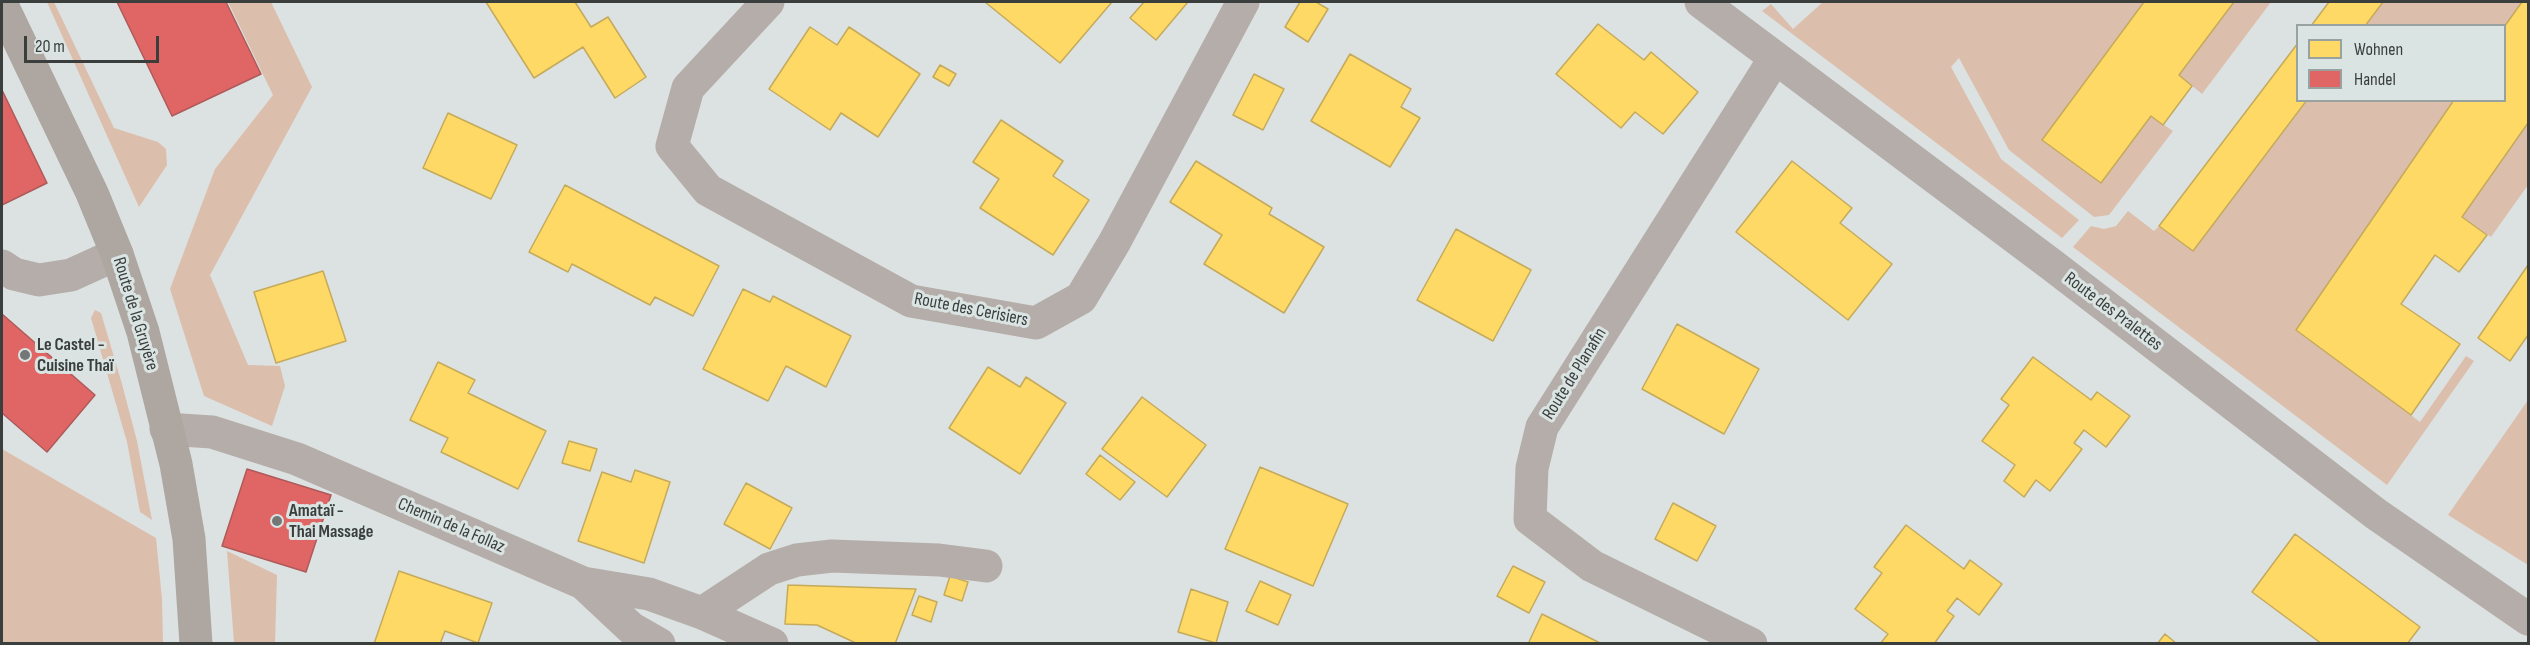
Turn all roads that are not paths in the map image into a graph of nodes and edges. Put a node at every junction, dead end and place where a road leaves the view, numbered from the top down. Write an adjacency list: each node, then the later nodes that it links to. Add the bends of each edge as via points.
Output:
1 (768, 2): 2 (street, Route des Cerisiers, via 688,88 672,146 708,190 911,301 1036,323 1081,298)
2 (1243, 2)
3 (1701, 2): 5 (street, Route des Pralettes)
4 (2, 5): 6 (main road, Route de la Gruyère)
5 (1775, 58): 12 (street, Route des Pralettes, via 2376,514); 16 (street, Route de Planafin, via 1542,427 1532,478 1530,519 1592,566)
6 (117, 254): 7 (street, via 71,275 39,280 14,274); 8 (main road, Route de la Gruyère, via 143,332)
7 (2, 266)
8 (166, 429): 10 (street, Chemin de la Follaz, via 212,432 297,459); 13 (main road, Route de la Gruyère, via 189,539)
9 (986, 566): 11 (street, via 832,556 797,560 769,569)
10 (583, 583): 11 (street, Chemin de la Follaz, via 649,594); 14 (street, via 631,628)
11 (702, 614): 15 (street, Chemin de la Follaz)
12 (2529, 619)
13 (196, 644)
14 (660, 644)
15 (772, 644)
16 (1751, 644)

